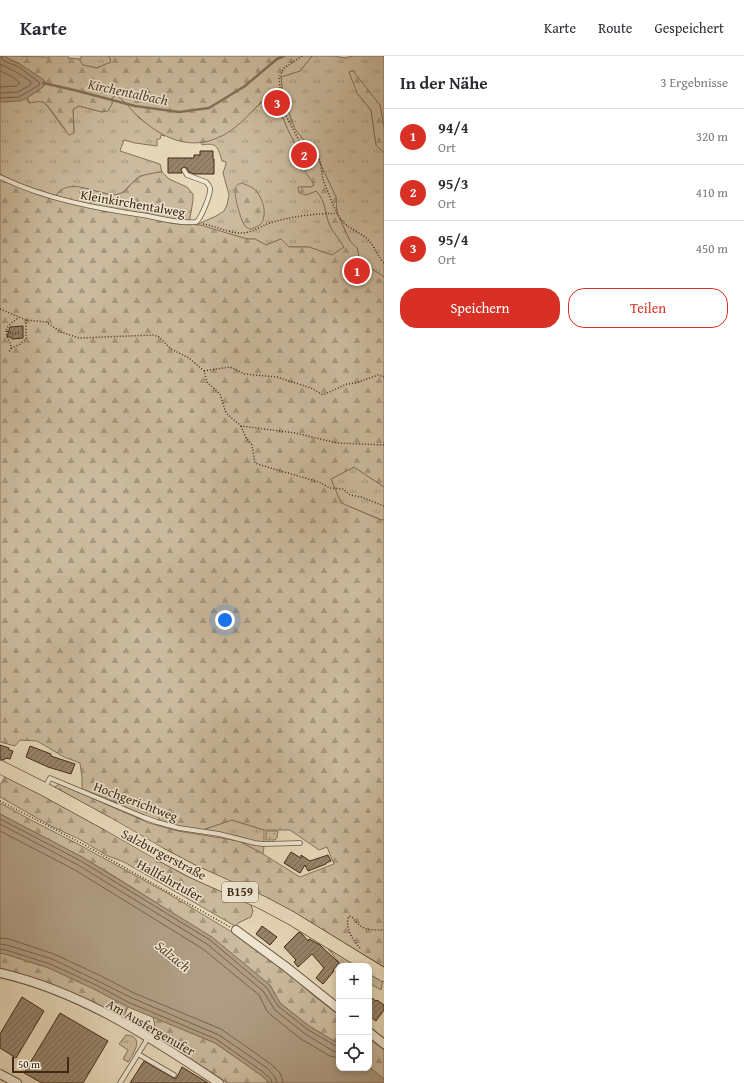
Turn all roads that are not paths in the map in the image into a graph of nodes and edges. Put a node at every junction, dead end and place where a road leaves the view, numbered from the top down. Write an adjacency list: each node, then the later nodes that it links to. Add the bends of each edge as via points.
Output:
1 (184, 170): 2 (lane, Kleinkirchentalweg, via 187,175 206,182 210,188 200,219 192,223 61,200)
2 (0, 177)
3 (0, 767): 4 (main road, Salzburgerstraße / B159)
4 (44, 789): 5 (lane, Hochgerichtweg, via 50,778 143,817 179,828 263,844); 7 (main road, Salzburgerstraße / B159, via 192,871 291,918)
5 (300, 843)
6 (236, 930): 11 (street)
7 (364, 963)
8 (372, 968): 10 (main road, Salzburgerstraße / B159)
9 (0, 973): 13 (street, Am Ausfergenufer, via 61,993 118,1019)
10 (384, 975)
11 (336, 1007)
12 (372, 1034): 14 (street)
13 (148, 1038): 15 (lane); 20 (street, Am Ausfergenufer)
14 (384, 1044)
15 (138, 1054): 17 (lane); 19 (lane)
16 (0, 1074): 18 (street)
17 (174, 1075)
18 (18, 1083)
19 (120, 1083)
20 (219, 1083)

